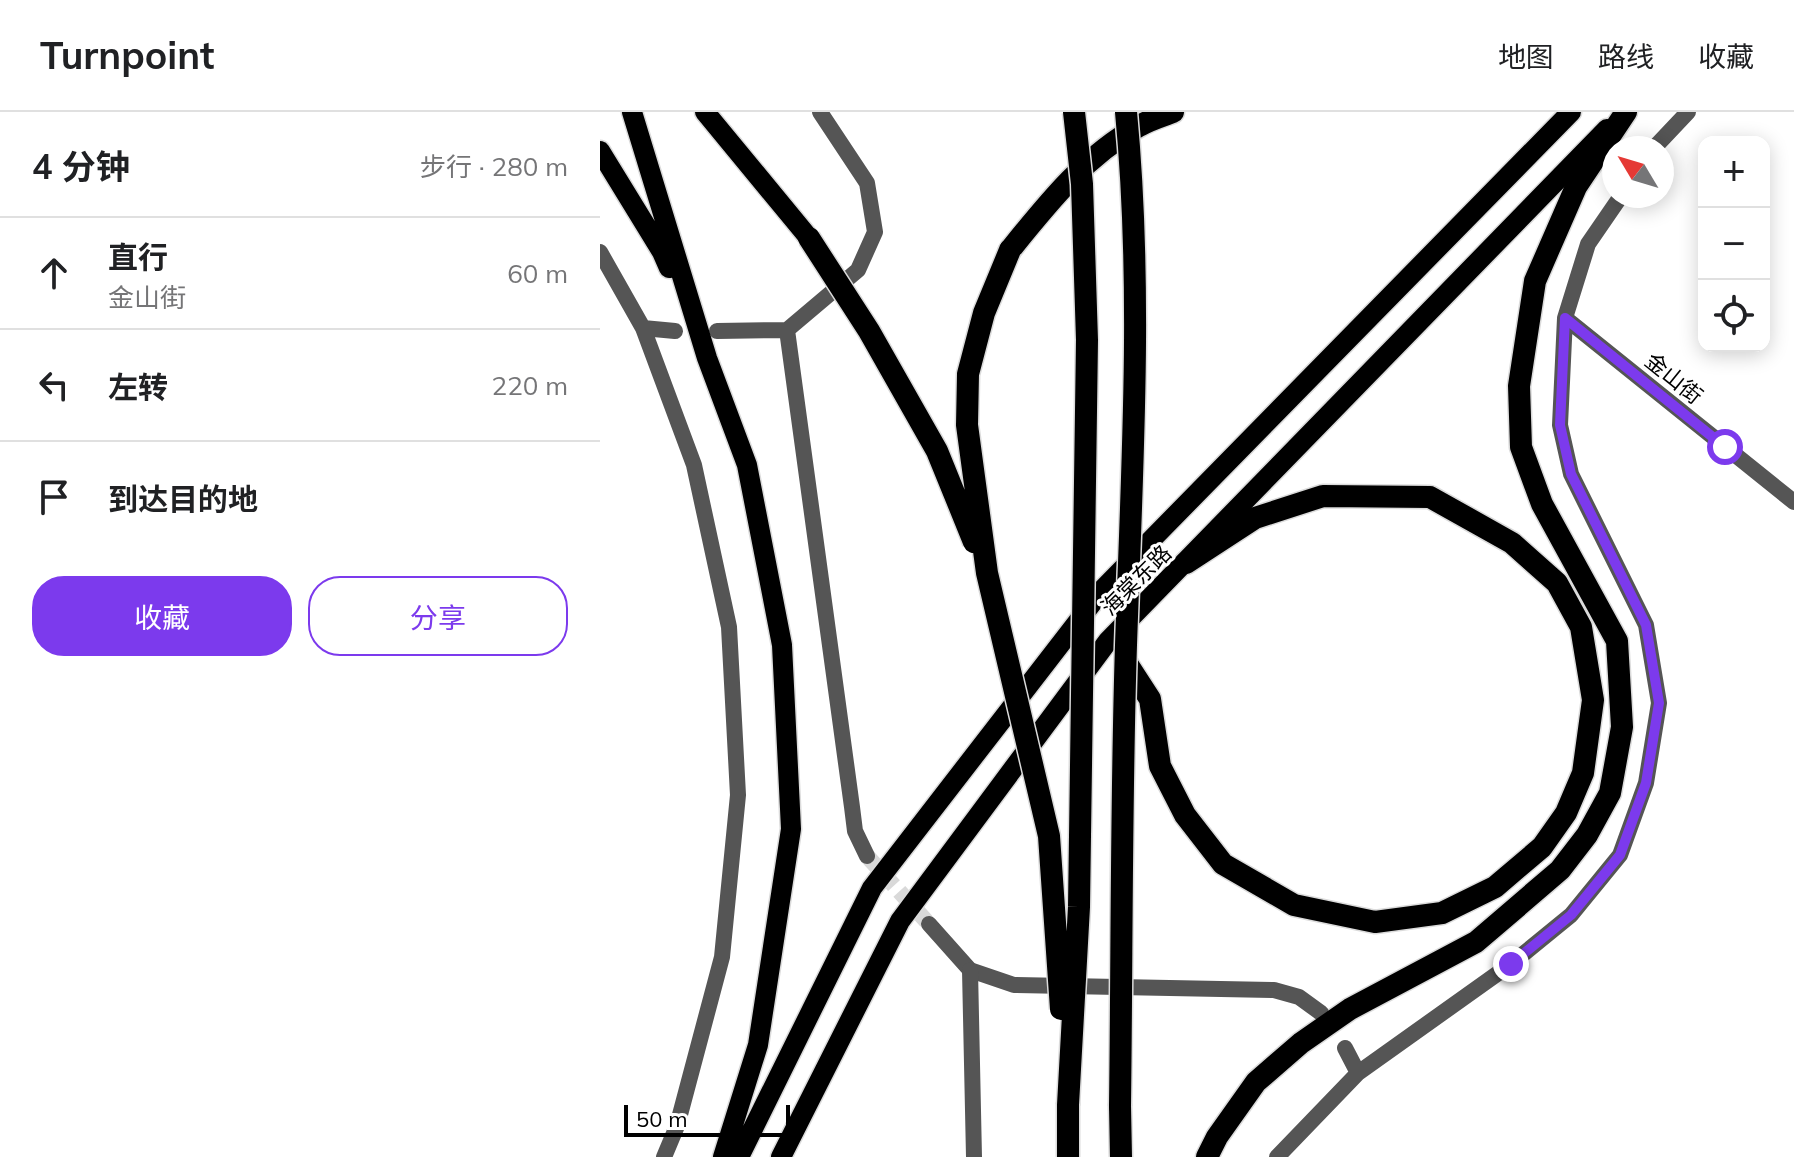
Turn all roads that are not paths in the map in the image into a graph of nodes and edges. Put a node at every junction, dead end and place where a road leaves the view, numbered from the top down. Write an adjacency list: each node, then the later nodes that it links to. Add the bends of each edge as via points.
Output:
1 (632, 112): 20 (main road)
2 (705, 112): 13 (main road)
3 (820, 112): 17 (street, via 867,183 875,232 858,270)
4 (1074, 112): 31 (highway, bridge, via 1087,340 1079,907)
5 (1126, 112): 24 (highway, bridge, via 1133,182 1136,346)
6 (1173, 112): 23 (highway, bridge, via 1140,125 1096,154 1059,190 1010,250 984,313 968,374 967,425)
7 (1571, 112): 34 (main road, 海棠东路, via 1103,589 872,888)
8 (1625, 112): 22 (main road, 海棠东路); 39 (highway, via 1576,187 1535,281 1519,386 1521,447 1542,504 1617,641 1622,727 1610,793 1560,870 1476,942 1350,1009 1301,1043 1256,1082)
9 (1688, 112): 10 (street)
10 (1665, 136)
11 (600, 151): 20 (main road, via 662,252)
12 (1613, 208): 15 (street, via 1588,244)
13 (809, 238): 23 (highway, bridge, via 937,451)
14 (600, 252): 16 (street)
15 (1565, 318): 21 (street, 金山街); 30 (street, via 1560,425 1571,474 1646,625 1659,703 1646,783 1620,855 1571,915)
16 (643, 328): 18 (street); 32 (street, via 694,465 729,627 738,795 722,957)
17 (787, 330): 19 (street); 25 (street, via 855,831)
18 (675, 331)
19 (717, 331)
20 (707, 358): 33 (main road, via 747,465 782,645 791,829 758,1045)
21 (1794, 502)
22 (1186, 563): 24 (highway, via 1255,518 1323,496 1430,497 1512,543 1557,583 1581,627 1593,700 1583,773 1566,813 1542,847 1495,887 1442,913 1375,922 1294,905 1223,864 1185,815 1160,766 1150,699); 35 (main road, 海棠东路, via 1108,641 900,921)
23 (987, 573): 31 (highway, bridge, via 1049,836)
24 (1126, 662): 38 (highway, bridge)
25 (867, 856)
26 (929, 924): 27 (street)
27 (970, 970): 28 (street, via 1014,985 1274,990 1299,997); 36 (street)
28 (1321, 1013)
29 (1345, 1048): 30 (street)
30 (1358, 1073): 40 (street)
31 (1068, 1105): 37 (highway)
32 (664, 1157)
33 (723, 1157)
34 (739, 1157)
35 (781, 1157)
36 (974, 1157)
37 (1068, 1157)
38 (1121, 1157)
39 (1207, 1157)
40 (1277, 1157)

